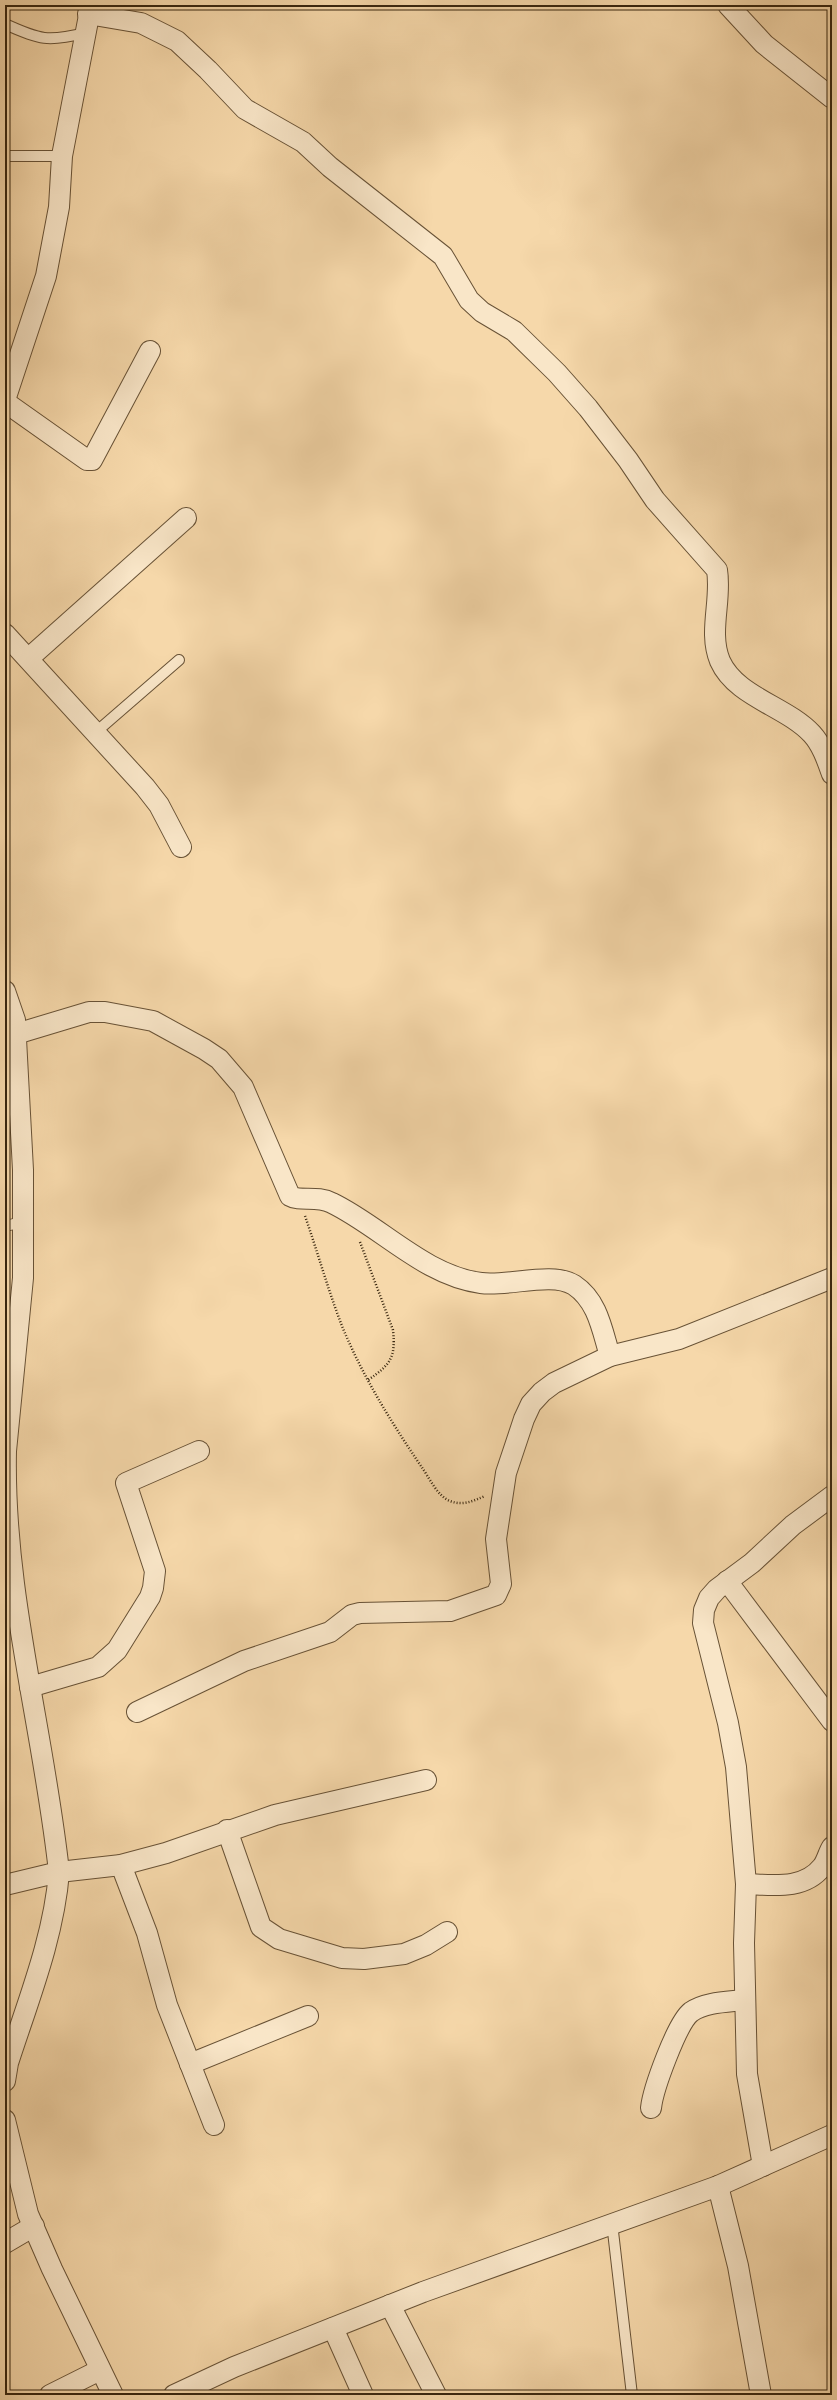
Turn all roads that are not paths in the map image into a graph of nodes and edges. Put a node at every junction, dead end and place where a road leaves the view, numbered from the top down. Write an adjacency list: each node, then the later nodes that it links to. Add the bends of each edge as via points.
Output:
1 (728, 5): 4 (street, via 764,44)
2 (88, 18): 3 (lane, via 60,39 46,40 33,37); 6 (street); 14 (street, via 141,23 176,41 245,109 303,142 336,172 442,256 469,300 482,312 514,331 557,373 588,408 655,500 713,563 717,570 719,585 715,635 720,661 728,674 739,684 812,734 821,746)
3 (5, 24)
4 (832, 98)
5 (5, 156): 6 (lane)
6 (62, 156): 8 (street, via 59,207 46,276)
7 (150, 351): 8 (street, via 92,460 87,460)
8 (5, 401)
9 (186, 518): 11 (street)
10 (5, 634): 11 (street)
11 (29, 658): 13 (street)
12 (180, 660): 13 (lane)
13 (96, 732): 15 (street, via 159,805)
14 (832, 774)
15 (181, 847)
16 (5, 991): 17 (street)
17 (16, 1034): 18 (street, via 23,1170); 20 (street, via 89,1012 105,1012 153,1021 219,1059 243,1087 290,1196 299,1199 321,1199 350,1214 411,1254 463,1278 497,1284 538,1280 558,1280 572,1284 585,1293 594,1304)
18 (14, 1224): 24 (street, via 23,1278 5,1476 14,1582)
19 (832, 1278): 20 (street, via 679,1339)
20 (610, 1356): 25 (street, via 554,1383 531,1404 517,1435 506,1473 496,1539 501,1584 496,1595 450,1610 352,1615 330,1632 244,1661)
21 (199, 1451): 24 (street, via 126,1483 150,1552 155,1580 150,1597 117,1650 98,1667)
22 (832, 1496): 23 (street)
23 (727, 1581): 26 (street); 33 (street, via 709,1598 704,1610 703,1623 728,1723 736,1767)
24 (30, 1687): 31 (street)
25 (137, 1712)
26 (829, 1712)
27 (426, 1780): 28 (street, via 302,1808)
28 (227, 1830): 30 (street, via 166,1853); 34 (street, via 261,1926 279,1939 342,1958 364,1959 404,1954 426,1945)
29 (832, 1847): 33 (street, via 823,1866 809,1880 786,1885)
30 (121, 1865): 31 (street); 37 (street, via 142,1916 167,2005)
31 (58, 1872): 32 (street); 38 (street, via 57,1900 51,1928 8,2063)
32 (5, 1884)
33 (746, 1884): 35 (street)
34 (447, 1932)
35 (744, 2000): 39 (street, via 702,2006 685,2018 655,2088); 43 (street, via 747,2074)
36 (308, 2016): 37 (street)
37 (190, 2064): 41 (street)
38 (5, 2081)
39 (651, 2108)
40 (5, 2120): 46 (street)
41 (214, 2125)
42 (832, 2135): 43 (street)
43 (763, 2166): 44 (street)
44 (718, 2186): 45 (street); 57 (street, via 738,2266)
45 (612, 2223): 48 (street); 56 (lane)
46 (34, 2226): 47 (street); 50 (street)
47 (5, 2243)
48 (390, 2305): 49 (street); 55 (street)
49 (333, 2328): 53 (street, via 234,2367); 54 (street)
50 (100, 2370): 51 (street); 52 (street)
51 (50, 2395)
52 (112, 2395)
53 (174, 2395)
54 (363, 2395)
55 (436, 2395)
56 (632, 2395)
57 (760, 2395)

